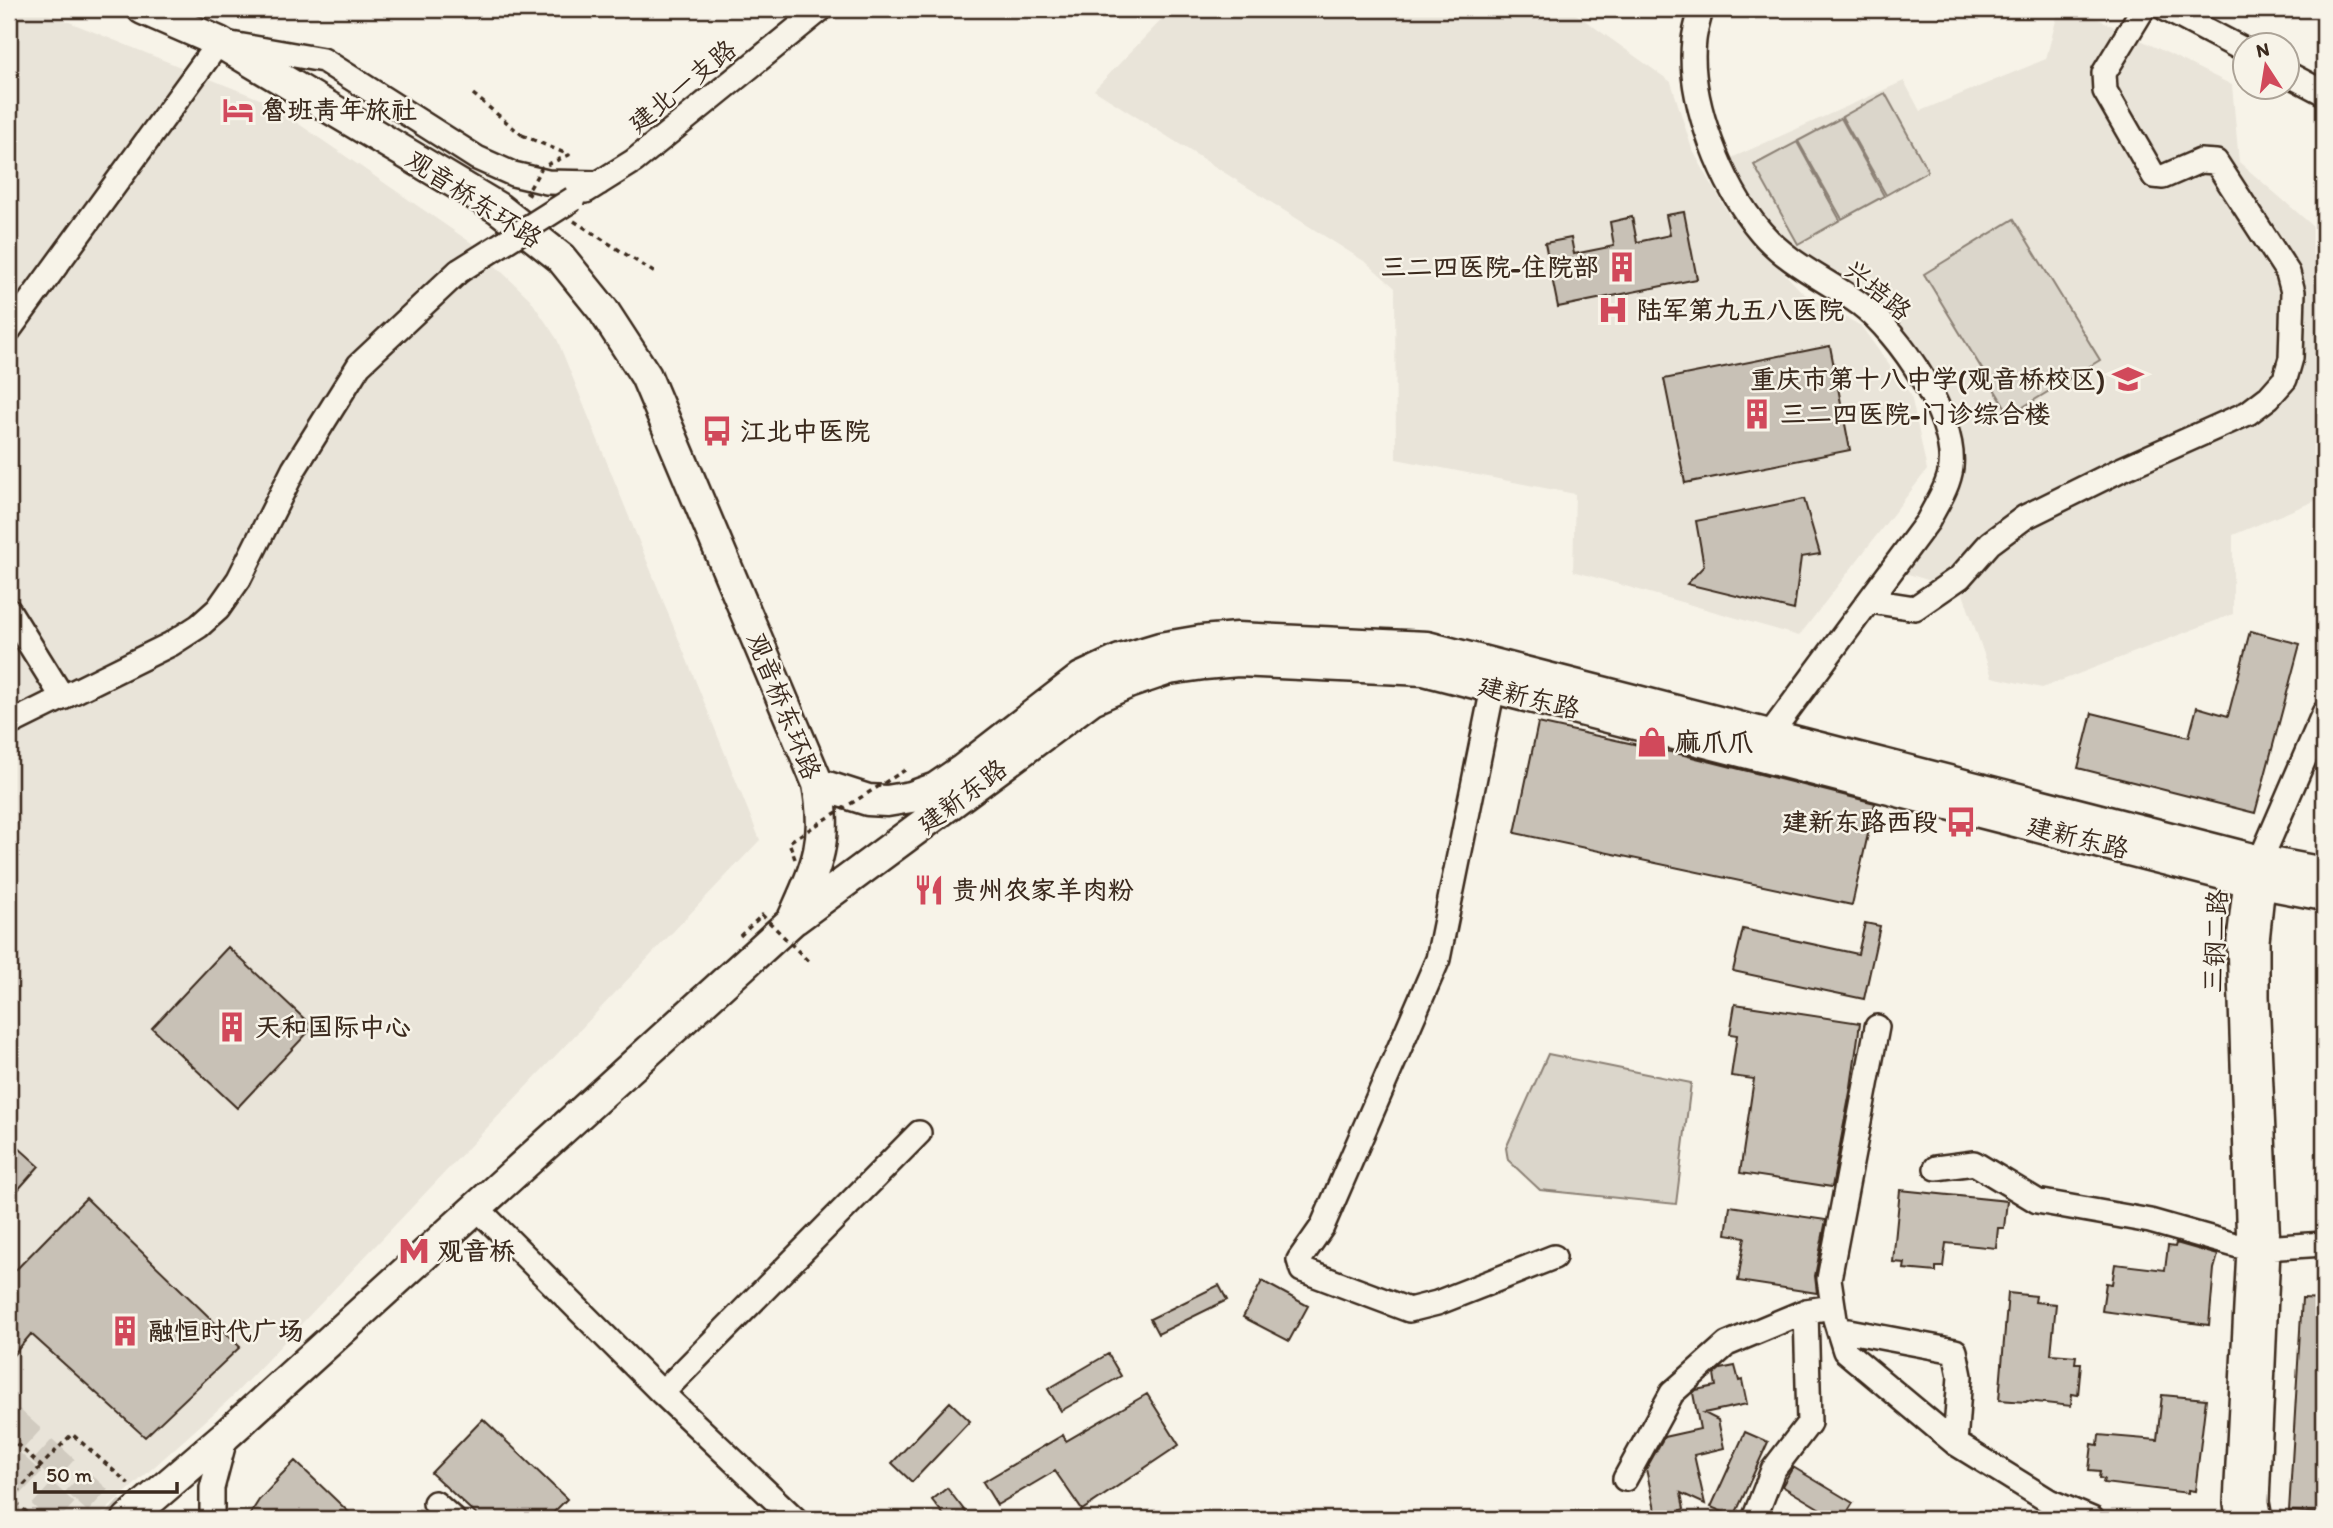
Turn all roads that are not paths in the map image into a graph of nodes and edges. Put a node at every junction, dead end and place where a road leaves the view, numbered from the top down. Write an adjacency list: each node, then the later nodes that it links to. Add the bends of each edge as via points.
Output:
1 (143, 9): 6 (main road, 观音桥东环路)
2 (821, 9): 10 (street, 建北一支路, via 665,137)
3 (1701, 9): 12 (street, 兴培路, via 1694,42 1695,79 1715,152 1738,202 1762,234 1793,261 1884,325 1943,418 1951,469 1941,496)
4 (2143, 9): 12 (street, via 2104,74 2105,91 2154,176 2163,177 2200,161 2216,162 2288,273 2293,292 2291,358 2285,379 2248,413 2025,517 1990,543 1960,577 1915,608)
5 (2166, 9): 7 (street)
6 (219, 42): 10 (street, via 323,60 477,158 513,174 547,182); 11 (street); 19 (main road, 观音桥东环路, via 498,208 561,258 603,310 646,376)
7 (2232, 44)
8 (2302, 82): 9 (street)
9 (2324, 93)
10 (599, 183): 15 (street, 建北一支路, bridge, via 459,271 359,365 294,470 239,579 218,609 171,644)
11 (9, 330)
12 (1870, 601): 18 (street, 兴培路)
13 (9, 611): 15 (street)
14 (1493, 688): 18 (main road, 建新东路); 23 (main road, 建新东路, via 1424,670 1238,662 1169,669 1092,699); 30 (street, via 1438,959 1322,1227 1299,1260 1303,1270 1409,1310)
15 (63, 698): 17 (street, 建北一支路)
16 (2324, 713): 21 (street, 三钢二路)
17 (9, 724)
18 (1763, 744): 19 (main road, 建新东路, via 1427,647 1237,638 1160,648 1081,678 961,771 936,788 911,797 868,800); 21 (main road, 建新东路)
19 (818, 784): 23 (main road, 观音桥东环路, via 823,837)
20 (2324, 873): 21 (main road, 建新东路)
21 (2256, 875): 22 (main road, 建新东路); 29 (street, 三钢二路, via 2239,940 2239,994)
22 (2324, 895)
23 (792, 921): 27 (main road, 观音桥东环路)
24 (1877, 1027): 32 (street, via 1829,1279)
25 (919, 1133): 33 (street)
26 (1936, 1168): 29 (street, via 1974,1163 2037,1201)
27 (477, 1208): 33 (street); 34 (main road, 观音桥东环路)
28 (2324, 1244): 29 (street)
29 (2259, 1249): 45 (street, 三钢二路); 46 (street, 三钢二路)
30 (1554, 1256)
31 (1806, 1311): 32 (street); 36 (street, via 1727,1344 1699,1368 1672,1394); 43 (street, via 1809,1423 1773,1470)
32 (1835, 1318): 35 (street, via 1845,1351); 35 (street, via 1955,1352 1960,1376)
33 (662, 1393): 42 (street)
34 (226, 1435): 39 (main road, 观音桥东环路); 40 (street, via 212,1488)
35 (1955, 1443): 38 (street)
36 (1625, 1479)
37 (435, 1503): 41 (street)
38 (2043, 1510): 44 (street)
39 (128, 1519)
40 (212, 1519)
41 (453, 1519)
42 (795, 1519)
43 (1754, 1519)
44 (2092, 1519)
45 (2238, 1519)
46 (2260, 1519)

